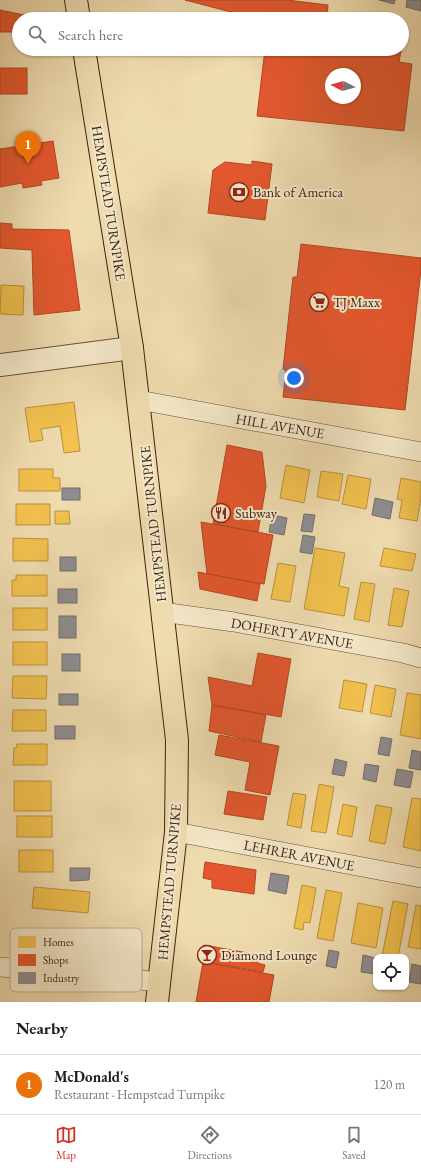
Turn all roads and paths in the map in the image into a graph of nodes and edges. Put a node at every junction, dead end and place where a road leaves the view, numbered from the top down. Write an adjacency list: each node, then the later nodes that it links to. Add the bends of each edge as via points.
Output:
1 (76, 0): 2 (main road)
2 (78, 12)
3 (85, 56): 4 (main road, HEMPSTEAD TURNPIKE)
4 (132, 348): 5 (street); 6 (main road, HEMPSTEAD TURNPIKE)
5 (0, 365)
6 (139, 400): 7 (street, HILL AVENUE); 8 (main road, HEMPSTEAD TURNPIKE)
7 (421, 452)
8 (162, 612): 9 (street, DOHERTY AVENUE, via 234,622); 10 (main road, HEMPSTEAD TURNPIKE, via 177,740)
9 (421, 658)
10 (176, 832): 11 (street, LEHRER AVENUE); 15 (main road, HEMPSTEAD TURNPIKE)
11 (421, 878)
12 (0, 966): 13 (street)
13 (10, 968)
14 (142, 989): 15 (street)
15 (158, 992)

